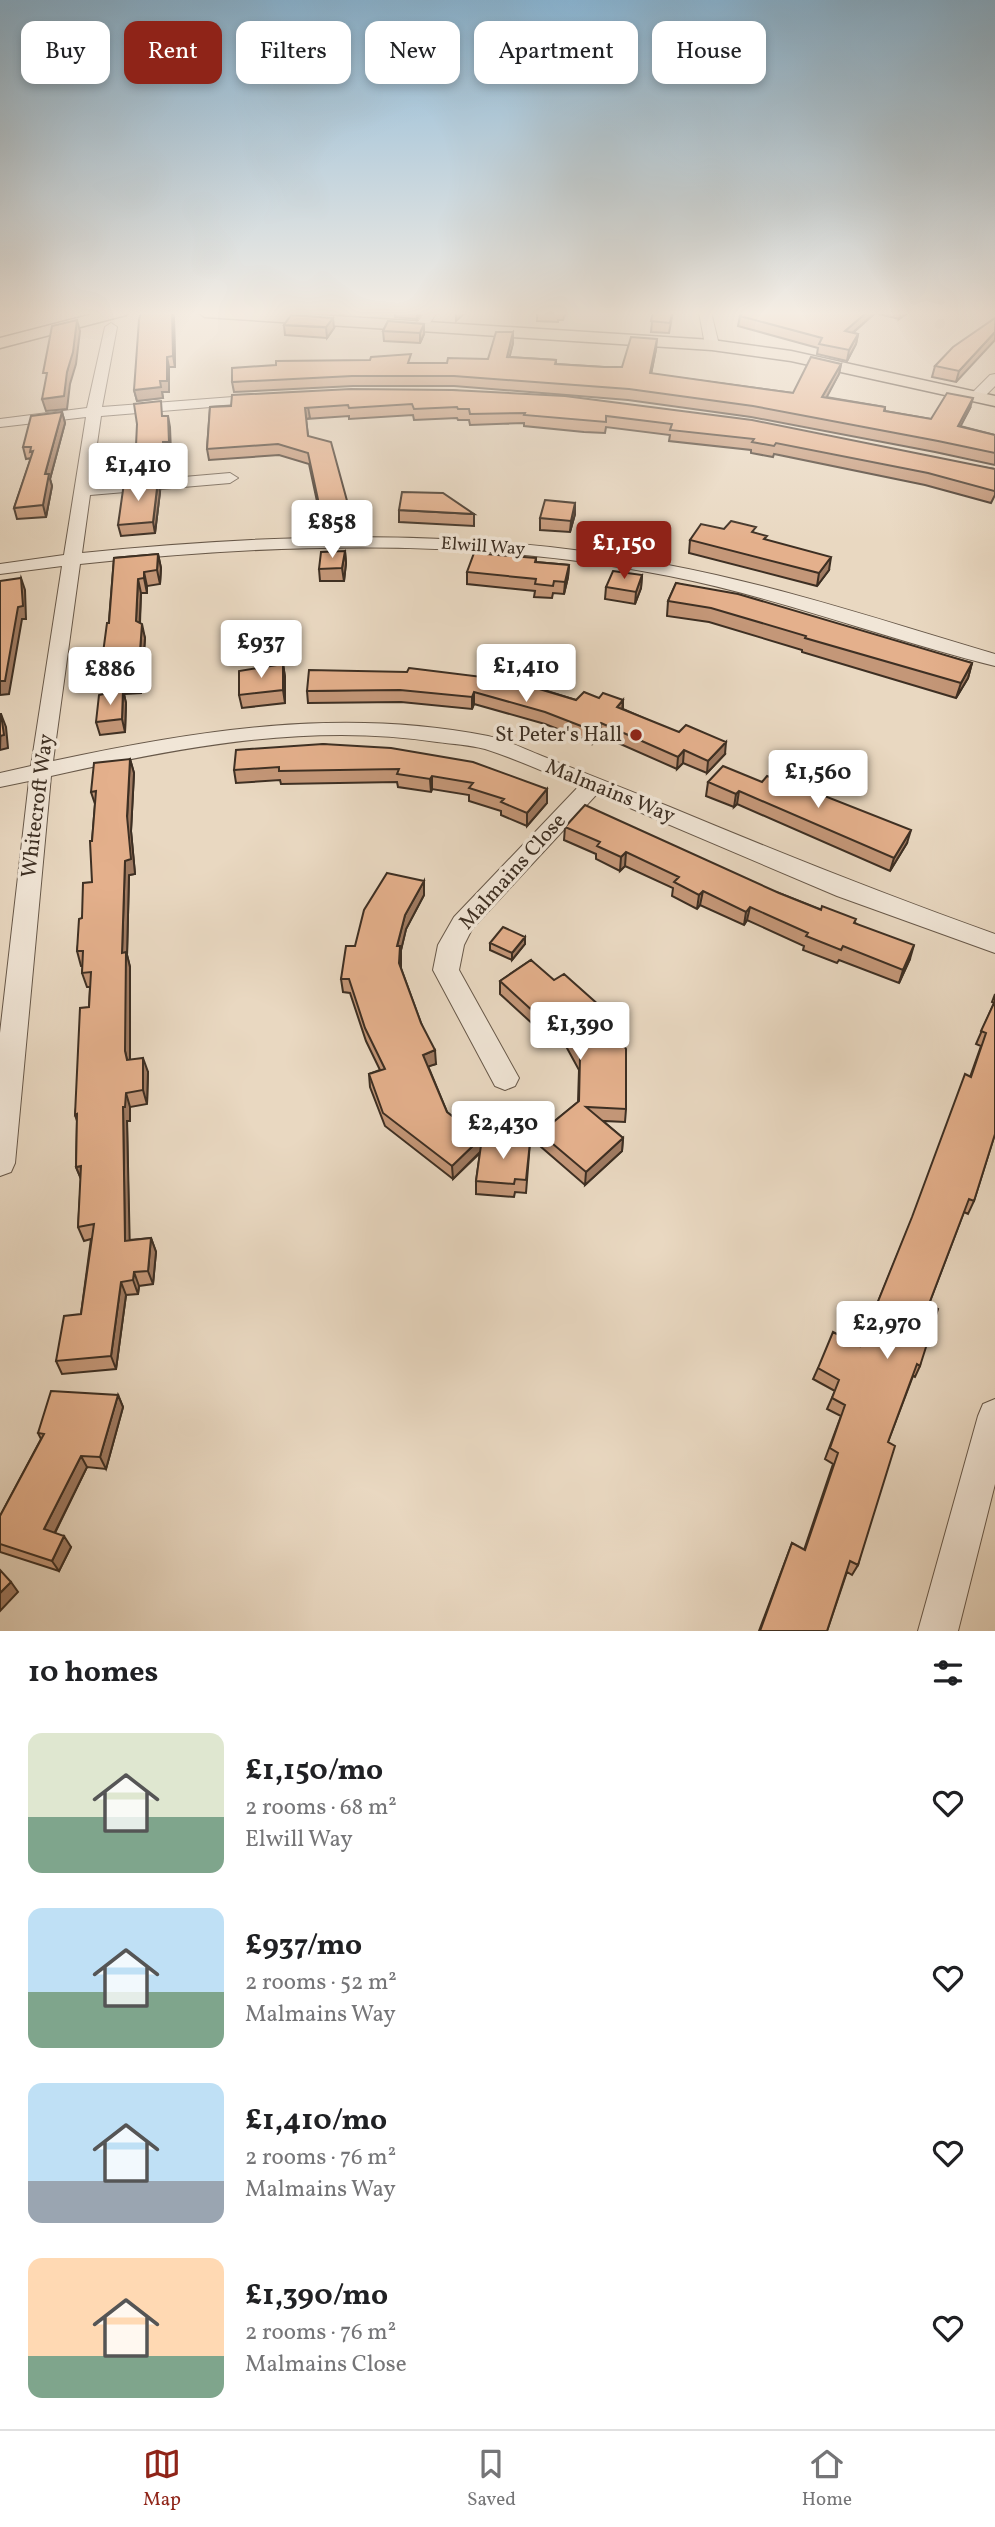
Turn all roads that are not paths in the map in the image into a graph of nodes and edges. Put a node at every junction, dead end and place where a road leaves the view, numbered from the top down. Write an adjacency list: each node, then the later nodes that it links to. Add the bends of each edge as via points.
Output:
1 (98, 388): 7 (street, Whitecroft Way)
2 (937, 388): 4 (main road)
3 (985, 388): 4 (street)
4 (977, 397): 6 (main road)
5 (273, 398): 7 (street)
6 (995, 401)
7 (94, 412): 8 (street); 10 (street, Whitecroft Way)
8 (0, 423)
9 (230, 478): 10 (street)
10 (82, 491): 11 (street, Whitecroft Way)
11 (73, 559): 12 (street, Elwill Way); 13 (street, Elwill Way, via 372,540 511,548 715,580); 14 (street, Whitecroft Way)
12 (0, 569)
13 (995, 660)
14 (41, 771): 15 (street, Malmains Way); 16 (street, Malmains Way, via 150,747 328,728 411,731 488,743); 19 (street, Whitecroft Way)
15 (0, 780)
16 (594, 784): 17 (street, Malmains Way, via 846,890); 18 (street, Malmains Close, via 463,923 451,945 446,970)
17 (995, 944)
18 (505, 1078)
19 (1, 1150)
20 (995, 1416): 21 (street)
21 (989, 1459): 22 (street)
22 (938, 1631)

